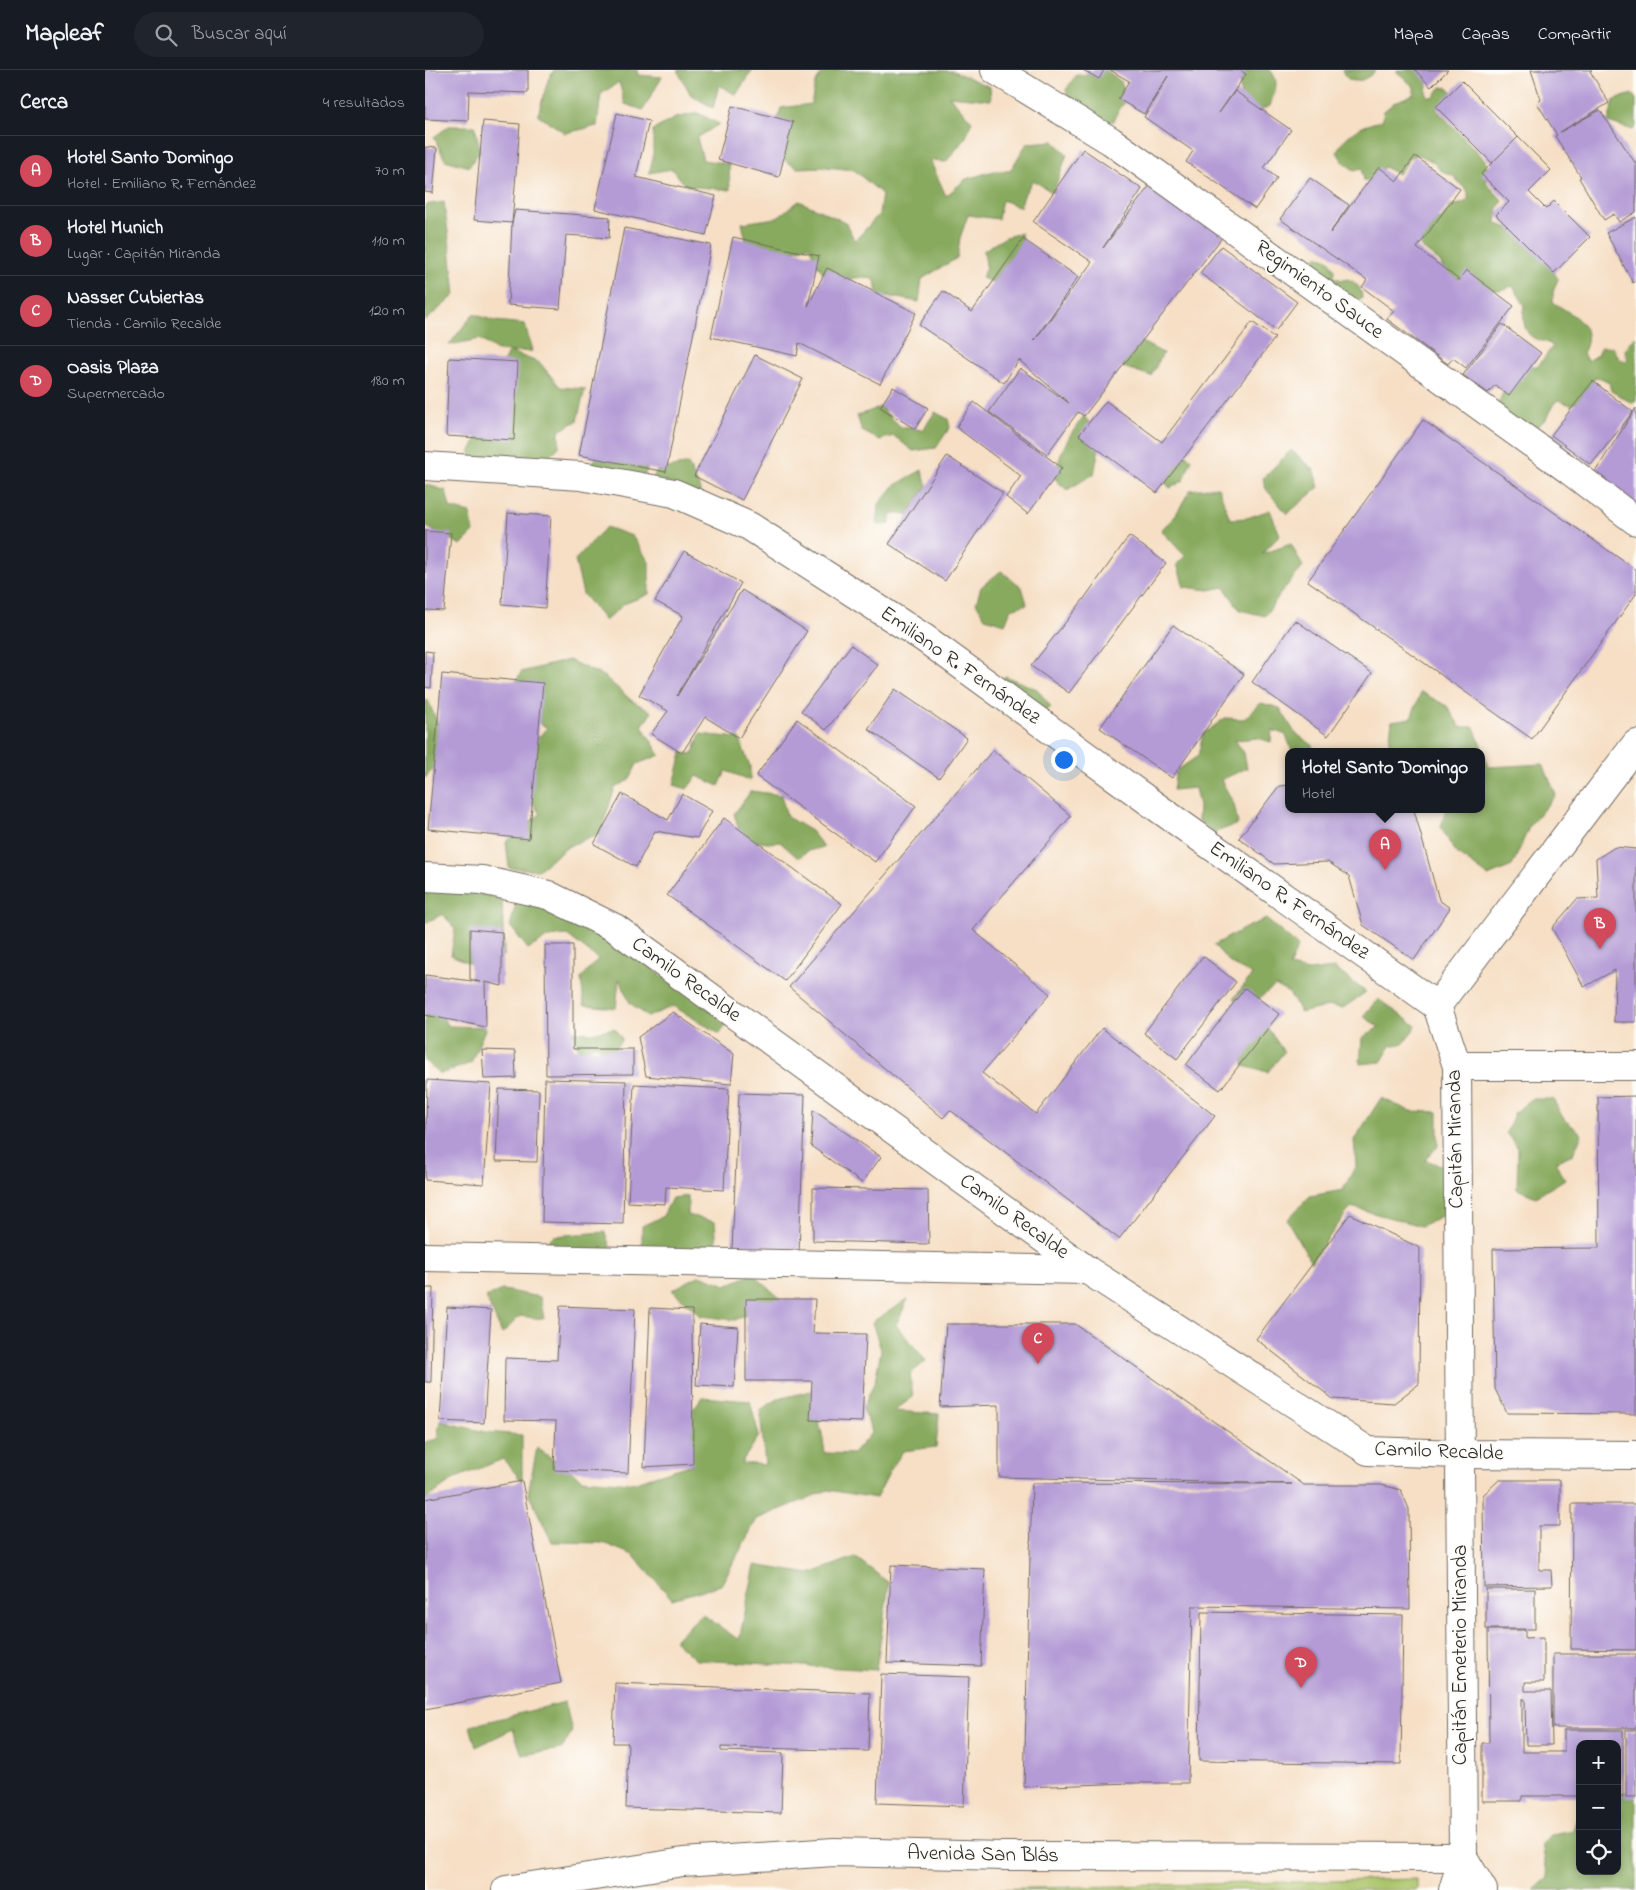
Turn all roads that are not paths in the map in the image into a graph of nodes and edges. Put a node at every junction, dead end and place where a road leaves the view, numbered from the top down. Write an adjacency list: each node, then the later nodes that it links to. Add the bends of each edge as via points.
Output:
1 (995, 70): 3 (street, Regimiento Sauce, via 1111,141)
2 (425, 466): 6 (street, Emiliano R. Fernández, via 581,476 674,494 749,526 924,638)
3 (1636, 521)
4 (1636, 744): 6 (street)
5 (425, 877): 10 (street, Camilo Recalde, via 482,880 548,894 615,928)
6 (1437, 1006): 7 (street, Capitán Miranda)
7 (1457, 1066): 8 (street); 11 (street, Capitán Miranda)
8 (1636, 1066)
9 (425, 1257): 10 (street)
10 (1087, 1270): 11 (street, Camilo Recalde, via 1368,1451)
11 (1460, 1454): 12 (street, Camilo Recalde); 13 (street, Capitán Emeterio Miranda)
12 (1636, 1455)
13 (1463, 1857): 14 (street, Avenida San Blás, via 1004,1856 834,1852 683,1862); 15 (street, Capitán Emeterio Miranda); 16 (street)
14 (506, 1890)
15 (1453, 1890)
16 (1483, 1890)

